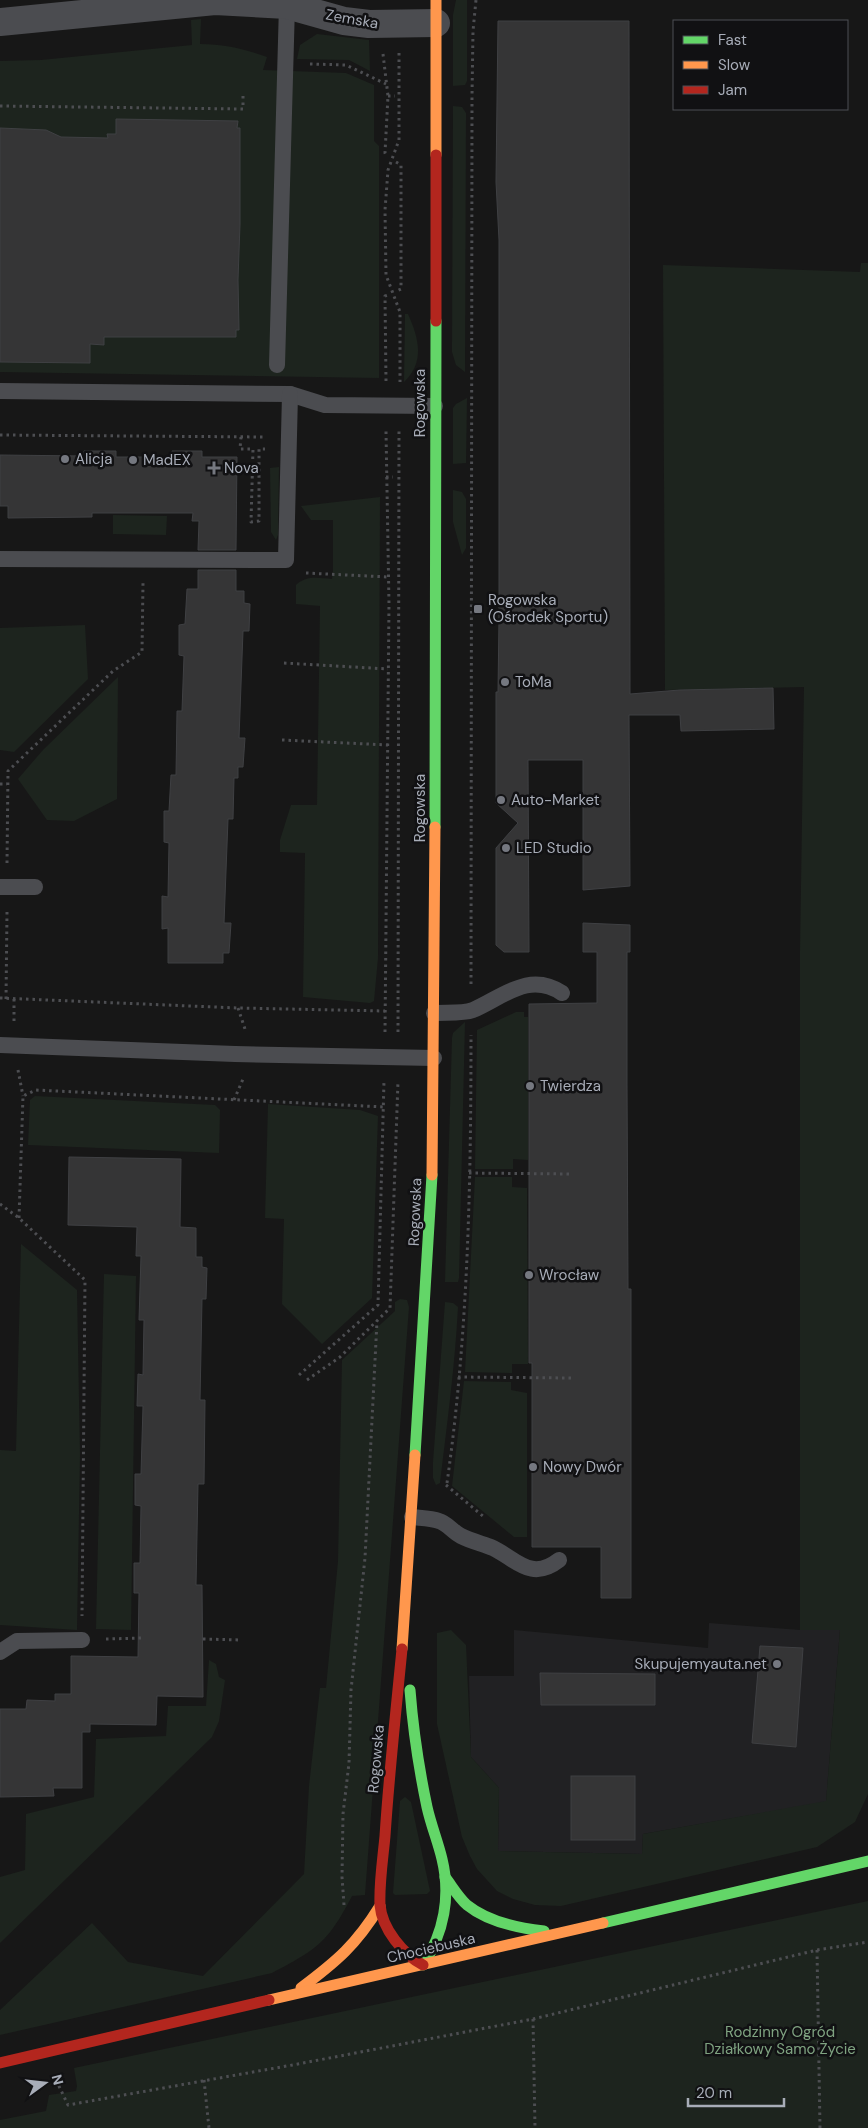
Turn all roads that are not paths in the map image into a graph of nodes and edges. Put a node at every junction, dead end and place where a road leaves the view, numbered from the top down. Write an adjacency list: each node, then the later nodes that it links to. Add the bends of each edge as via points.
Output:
1 (287, 5): 2 (street, Zemska, via 344,21 369,24); 3 (street, Zemska, via 216,1); 4 (lane)
2 (436, 12): 7 (street, Rogowska)
3 (0, 22)
4 (277, 365)
5 (0, 391): 6 (lane)
6 (290, 394): 7 (lane, via 325,405); 8 (lane, via 286,560)
7 (435, 406): 12 (street, Rogowska)
8 (0, 558)
9 (4, 887): 10 (lane)
10 (35, 887)
11 (562, 993): 12 (lane, via 545,985 530,984 515,988 470,1011)
12 (434, 1013): 14 (street, Rogowska)
13 (0, 1045): 14 (lane)
14 (434, 1058): 15 (street, Rogowska, via 427,1282)
15 (412, 1517): 16 (lane, via 439,1521 460,1536 495,1549 519,1565 544,1568); 17 (street, Rogowska)
16 (559, 1560)
17 (406, 1615): 21 (street, Rogowska, via 414,1732 428,1810); 22 (street, Rogowska, via 388,1788)
18 (82, 1640): 19 (lane, via 17,1641)
19 (0, 1652)
20 (868, 1861): 23 (street, Chociebuska)
21 (445, 1877): 23 (street, Rogowska, via 466,1904 501,1923 522,1930); 24 (street, Rogowska, via 440,1936)
22 (380, 1906): 24 (street, Rogowska, via 387,1927 398,1944 410,1958); 25 (street, Rogowska, via 364,1932 337,1962)
23 (563, 1932): 24 (street, Chociebuska)
24 (423, 1965): 25 (street, Chociebuska)
25 (292, 1995): 26 (street, Chociebuska)
26 (0, 2063)

